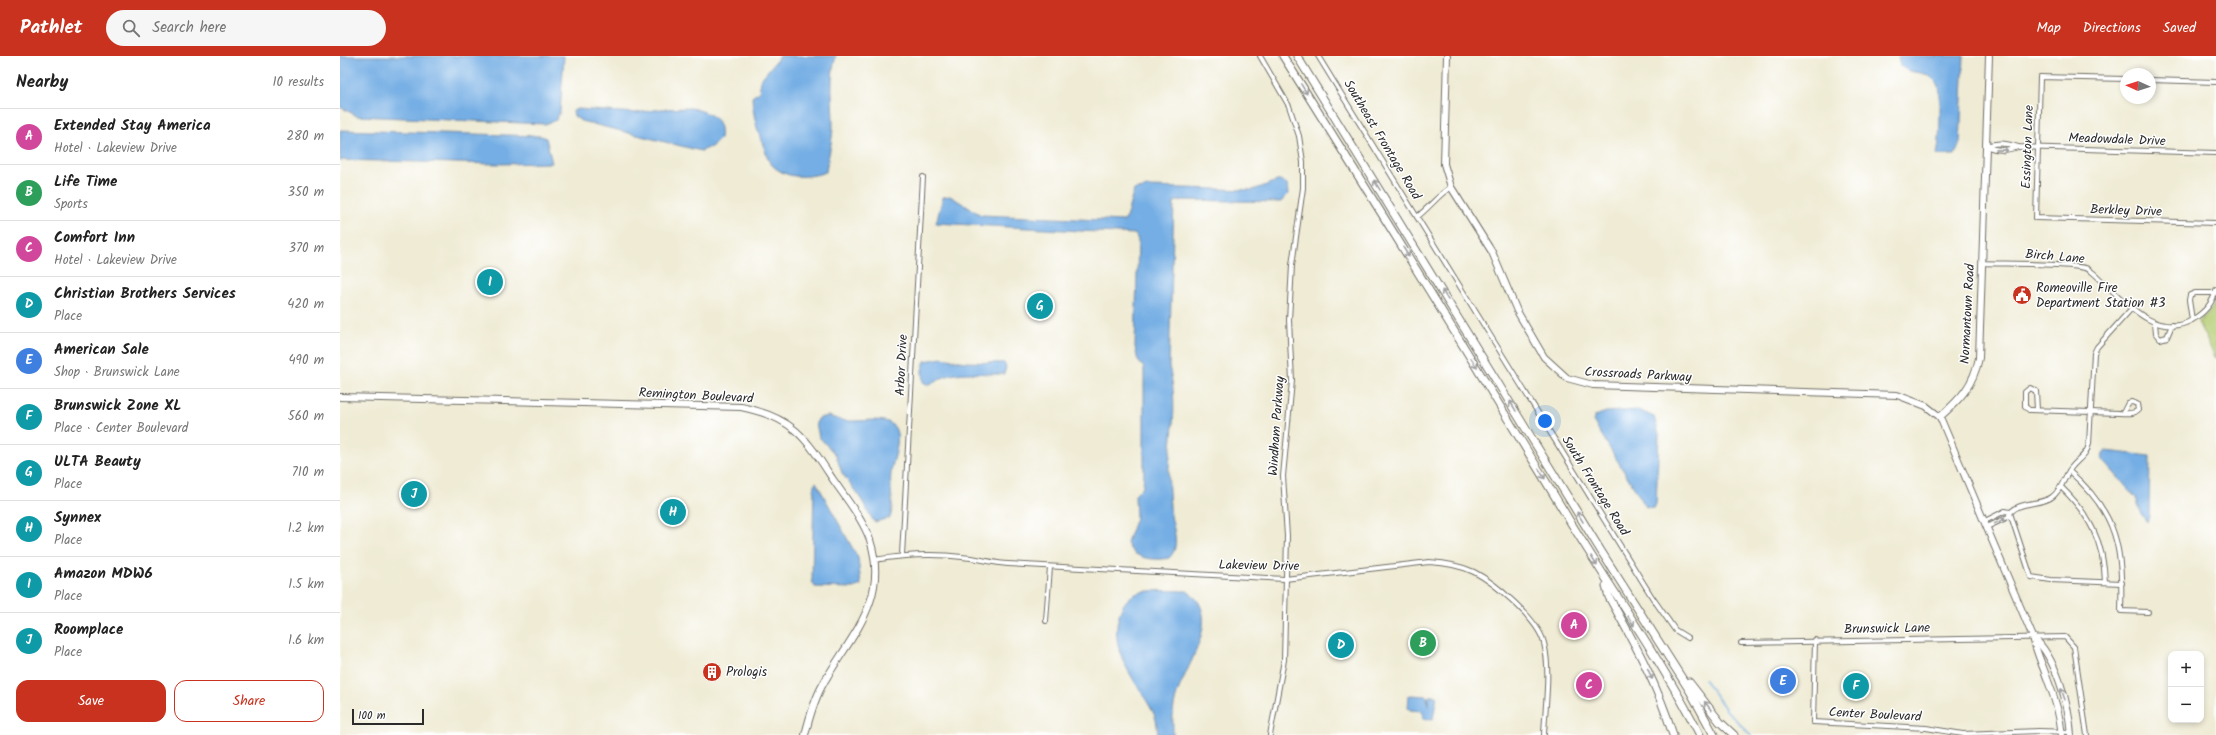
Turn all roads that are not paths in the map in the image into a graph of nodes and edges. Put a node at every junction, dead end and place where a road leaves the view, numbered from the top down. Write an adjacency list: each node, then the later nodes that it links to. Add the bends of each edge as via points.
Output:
1 (1260, 56): 38 (street, Windham Parkway, via 1289,106 1300,136 1303,162 1303,188 1292,266 1289,320 1292,381 1283,476 1287,536)
2 (1283, 56): 37 (highway, one-way to 37, via 1442,310)
3 (1297, 56): 33 (highway, one-way to 3)
4 (1318, 56): 15 (street, Southeast Frontage Road)
5 (1447, 56): 14 (street, Crossroads Parkway, via 1444,164)
6 (1988, 56): 10 (street, Normantown Road)
7 (2120, 80): 11 (street, Essington Lane, via 2040,77)
8 (2156, 80): 9 (street)
9 (2216, 82)
10 (1986, 146): 11 (street, Meadowdale Drive, via 1994,150); 18 (street, Normantown Road)
11 (2038, 148): 12 (street, Meadowdale Drive); 16 (street, Essington Lane)
12 (2216, 152)
13 (923, 177): 34 (street, Arbor Drive)
14 (1451, 187): 15 (street, Southeast Frontage Road); 28 (street, Crossroads Parkway, via 1492,252 1517,311 1544,357 1567,378 1593,385 1897,395 1926,406)
15 (1417, 217): 44 (street, South Frontage Road, via 1652,597 1675,630)
16 (2036, 218): 17 (street, Berkley Drive)
17 (2216, 223)
18 (1982, 263): 20 (street, Birch Lane, via 2088,269); 28 (street, Normantown Road, via 1979,358 1975,377 1968,389)
19 (2216, 292): 21 (street, Birch Lane, via 2203,313); 21 (street, Birch Lane, via 2190,295)
20 (2132, 308): 22 (street, Birch Lane); 26 (street, via 2094,353)
21 (2192, 320): 23 (street, Birch Lane)
22 (2155, 323): 23 (street, Birch Lane); 23 (street, via 2156,334 2160,339 2166,337)
23 (2172, 325)
24 (340, 396): 35 (street, Remington Boulevard, via 741,407 764,411 799,431 813,448 861,523 869,539)
25 (2037, 410): 25 (street, via 2029,410 2025,406 2025,392 2030,388 2036,391); 26 (street)
26 (2091, 412): 27 (street); 29 (street, via 2087,451)
27 (2123, 413)
28 (1940, 417): 32 (street)
29 (2069, 471): 30 (street); 40 (street, via 2087,488 2111,525 2121,556)
30 (2061, 487): 31 (street, via 2052,498 2024,505); 39 (street, via 2079,507 2096,533 2103,558)
31 (2010, 512): 32 (street, via 2005,511); 32 (street, one-way to 31, via 2008,517); 39 (street, via 2031,577)
32 (1986, 524): 43 (street)
33 (1601, 551): 55 (highway, via 1690,691); 56 (highway, one-way to 33, via 1720,722 1680,669)
34 (902, 555): 35 (street, Lakeview Drive); 36 (street, Lakeview Drive, via 962,556 998,563)
35 (874, 560): 50 (street, Remington Boulevard, via 875,585 871,602 865,617 822,686)
36 (1050, 567): 38 (street, Lakeview Drive); 42 (street)
37 (1603, 576): 53 (highway, one-way to 53, via 1610,597 1665,707); 54 (highway, one-way to 54, via 1682,700)
38 (1285, 579): 51 (street, Windham Parkway, via 1284,660); 52 (street, Lakeview Drive, via 1429,562 1444,563 1474,572 1526,613 1543,642 1546,673)
39 (2105, 582): 40 (street)
40 (2122, 583): 41 (street, via 2121,611)
41 (2148, 612)
42 (1046, 621)
43 (2033, 637): 45 (street, Brunswick Lane); 48 (street, via 2049,681 2060,719); 49 (street, one-way to 43, via 2066,702 2056,675 2044,646); 58 (street, Brunswick Lane, via 2065,637 2074,647)
44 (1688, 638)
45 (1815, 640): 46 (street, Brunswick Lane); 47 (street, Center Boulevard, via 1813,722 1888,728 1926,728 1963,734)
46 (1742, 643)
47 (2032, 733): 48 (street, Center Boulevard); 57 (street, Center Boulevard)
48 (2061, 733): 49 (street, Center Boulevard)
49 (2071, 734)
50 (805, 735)
51 (1270, 735)
52 (1544, 735)
53 (1673, 735)
54 (1700, 735)
55 (1714, 735)
56 (1734, 735)
57 (2037, 735)
58 (2087, 735)

